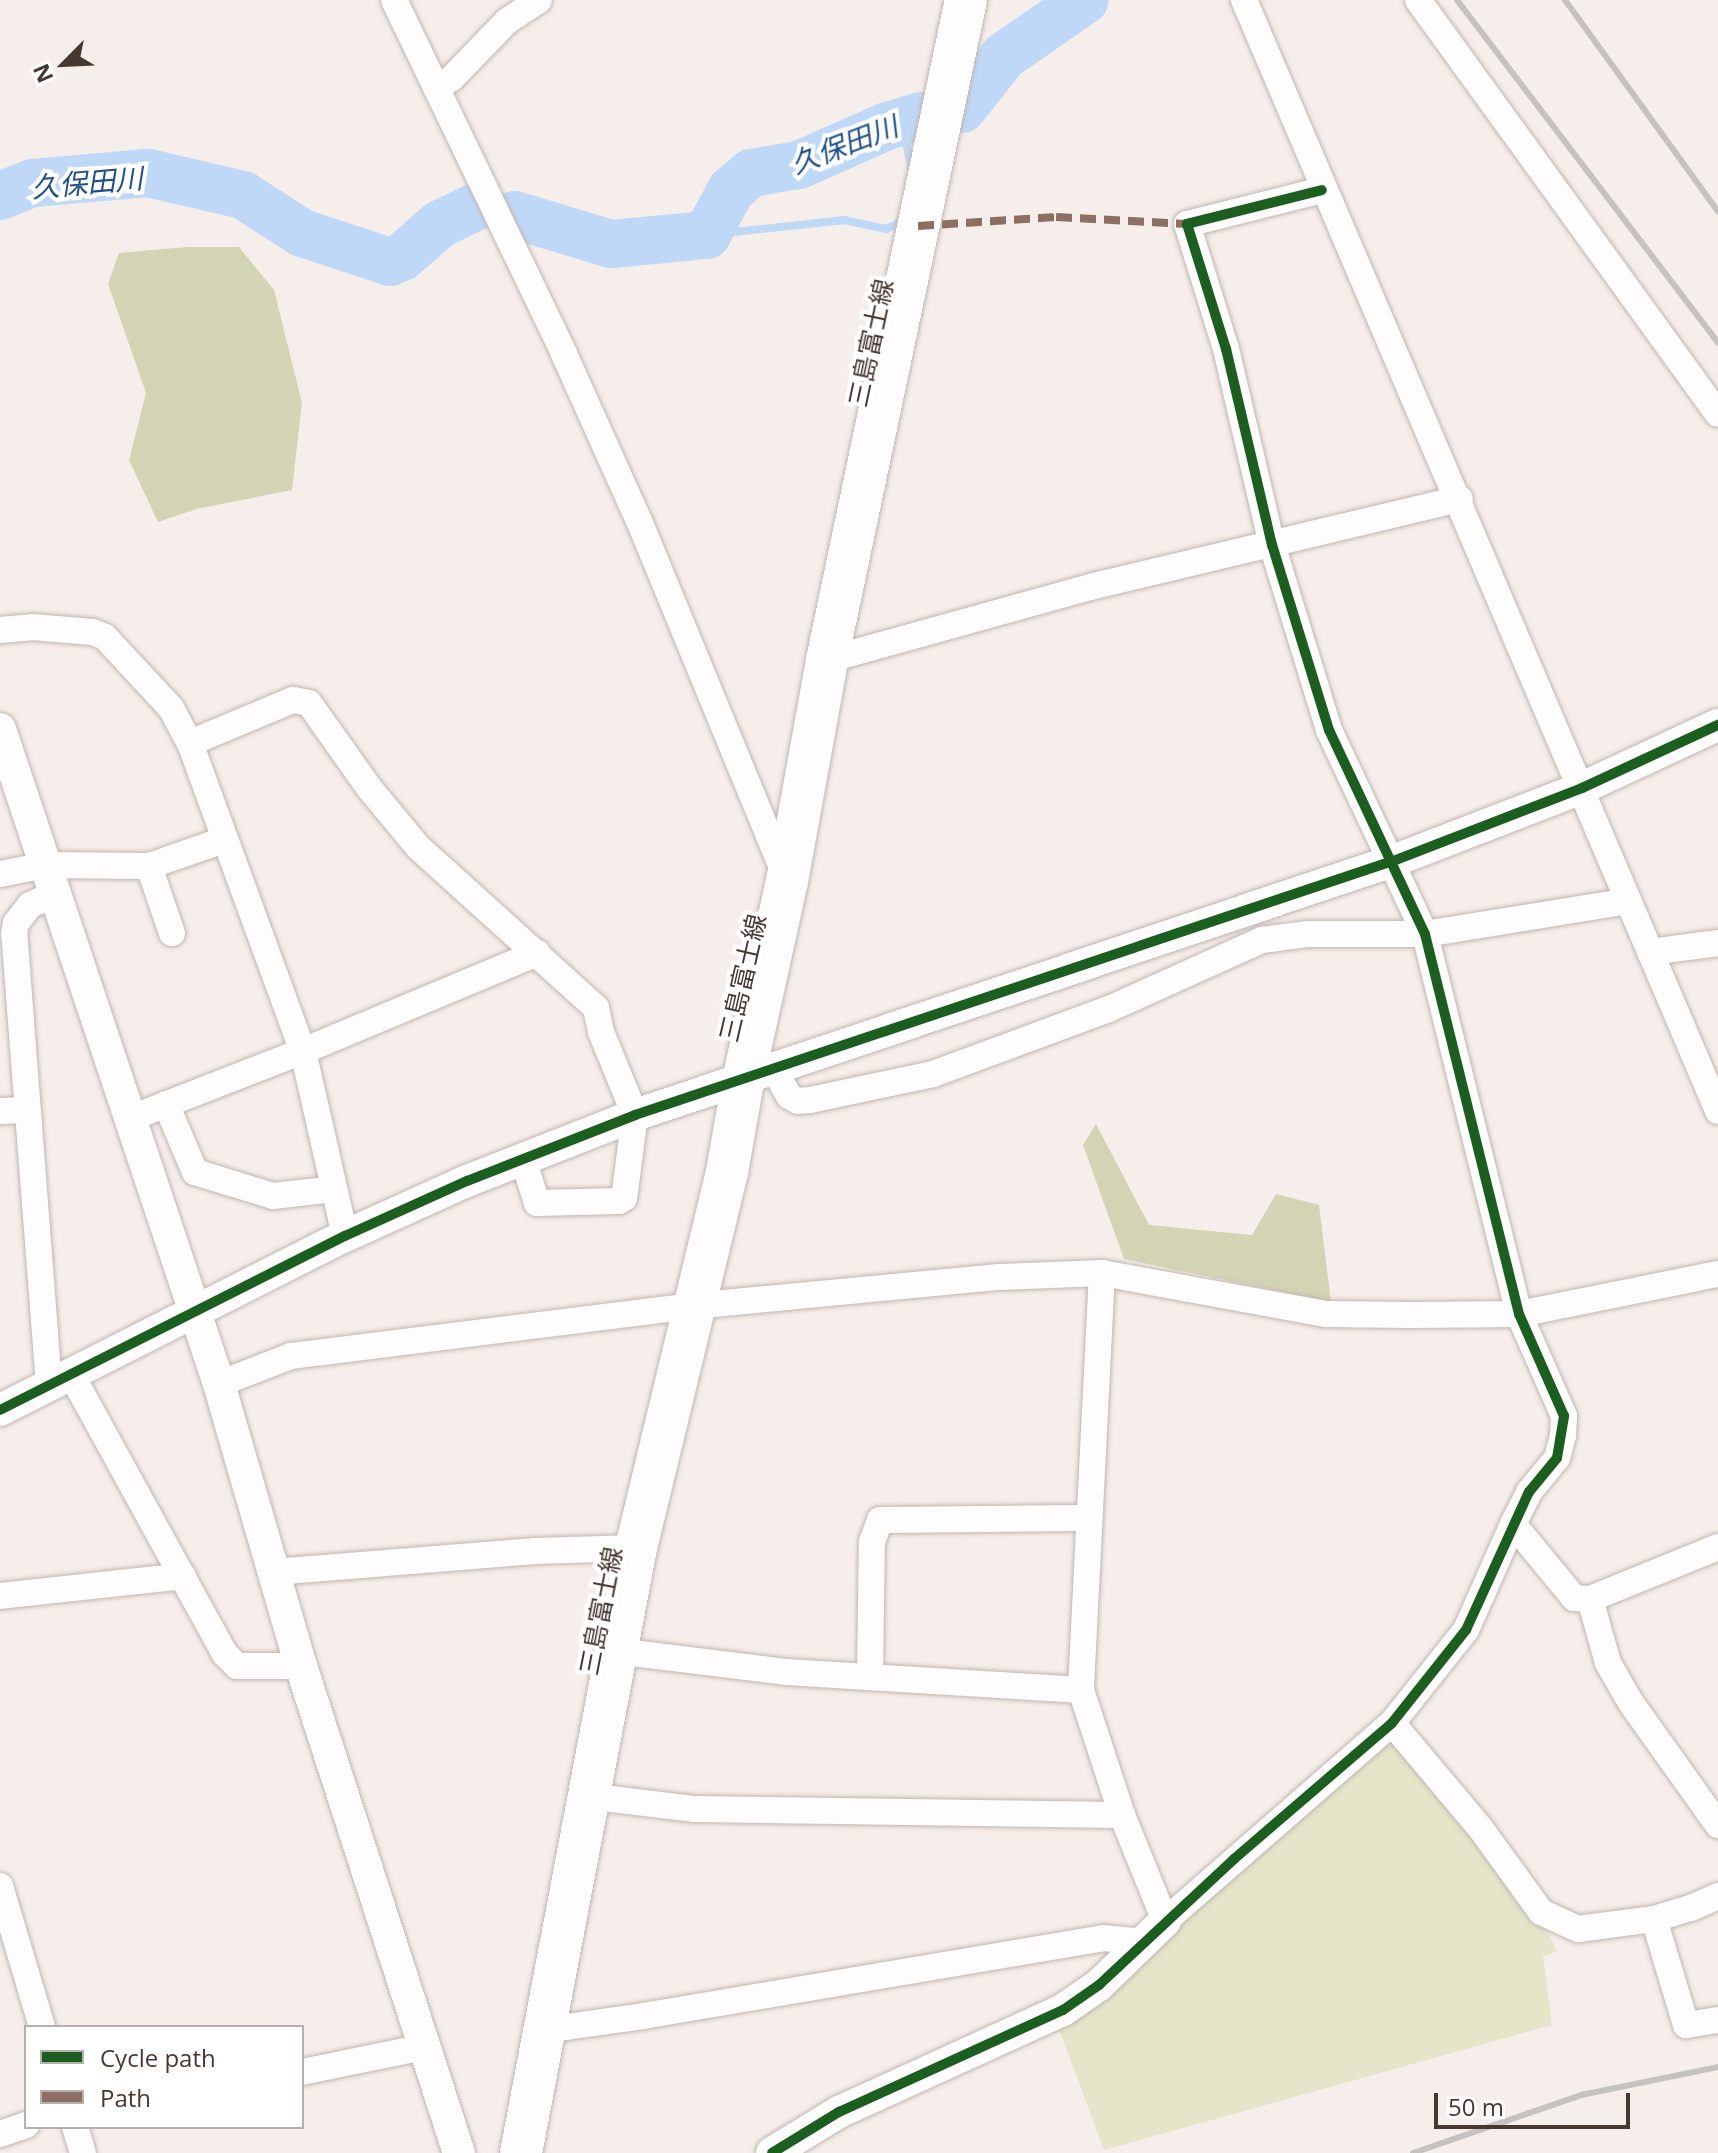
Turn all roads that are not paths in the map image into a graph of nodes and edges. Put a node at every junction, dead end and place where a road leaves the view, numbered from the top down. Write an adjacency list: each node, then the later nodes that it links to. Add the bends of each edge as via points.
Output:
1 (394, 0): 6 (street)
2 (539, 0): 6 (street, via 507,21)
3 (966, 0): 12 (main road, 三島富士線)
4 (1244, 0): 7 (street)
5 (1418, 0): 8 (street)
6 (436, 88): 22 (street, via 640,523)
7 (1322, 190): 9 (street); 10 (street, via 1187,224 1226,349)
8 (1718, 414)
9 (1460, 499): 10 (street); 16 (street)
10 (1272, 545): 12 (street, via 1094,586); 18 (street, via 1329,730)
11 (0, 630): 15 (street, via 32,627 105,637 171,708)
12 (827, 660): 22 (main road, 三島富士線)
13 (1718, 725): 16 (street)
14 (0, 729): 21 (street)
15 (190, 743): 17 (street); 29 (street, via 293,700 309,703 418,847)
16 (1582, 788): 18 (street); 23 (street)
17 (224, 840): 19 (street); 30 (street)
18 (1393, 861): 26 (street); 31 (street)
19 (149, 866): 21 (street); 24 (street)
20 (0, 874): 21 (street)
21 (50, 880): 25 (street); 37 (street)
22 (787, 881): 31 (main road, 三島富士線)
23 (1628, 901): 26 (street); 28 (street)
24 (172, 933)
25 (7, 934): 33 (street)
26 (1425, 934): 31 (street, via 1307,934 1262,940 1109,1009 933,1074 798,1101); 45 (street)
27 (1718, 943): 28 (street)
28 (1650, 952): 35 (street)
29 (537, 953): 30 (street); 36 (street, via 596,1008)
30 (303, 1051): 32 (street); 39 (street)
31 (758, 1075): 36 (street); 43 (main road, 三島富士線)
32 (166, 1104): 37 (street); 39 (street, via 195,1172 273,1196)
33 (27, 1110): 34 (street); 46 (street)
34 (0, 1111)
35 (1718, 1111)
36 (635, 1115): 38 (street); 38 (street, via 624,1198 619,1201 537,1203)
37 (131, 1118): 44 (street)
38 (523, 1159): 40 (street)
39 (334, 1189): 40 (street)
40 (345, 1236): 44 (street)
41 (1102, 1273): 43 (street, via 1000,1277); 45 (street, via 1326,1314); 49 (street)
42 (1718, 1274): 45 (street)
43 (692, 1306): 47 (street, via 291,1356); 52 (main road, 三島富士線)
44 (194, 1314): 46 (street); 47 (street)
45 (1519, 1314): 50 (street, via 1564,1416 1557,1458 1529,1492)
46 (60, 1380): 48 (street); 54 (street)
47 (219, 1384): 53 (street)
48 (0, 1410)
49 (1087, 1518): 59 (street, via 880,1520 872,1542); 60 (street)
50 (1513, 1524): 56 (street, via 1574,1598); 61 (street, via 1466,1630)
51 (1718, 1547): 56 (street)
52 (636, 1548): 53 (street); 57 (main road, 三島富士線)
53 (274, 1572): 58 (street)
54 (183, 1576): 55 (street); 58 (street, via 225,1654 237,1666)
55 (0, 1596)
56 (1590, 1599): 64 (street, via 1608,1663 1623,1690)
57 (616, 1651): 59 (street); 62 (main road, 三島富士線)
58 (301, 1666): 72 (street)
59 (870, 1677): 60 (street)
60 (1081, 1690): 63 (street)
61 (1392, 1723): 67 (street, via 1481,1829 1541,1912 1578,1929); 68 (street)
62 (587, 1796): 63 (street, via 695,1809); 71 (main road, 三島富士線)
63 (1122, 1815): 68 (street)
64 (1718, 1825)
65 (0, 1886): 70 (street)
66 (1718, 1896): 67 (street)
67 (1654, 1919): 69 (street, via 1686,2025)
68 (1156, 1932): 71 (street, via 643,2016); 80 (street, via 1063,2010 839,2112)
69 (1718, 2020)
70 (41, 2025)
71 (545, 2026): 79 (main road, 三島富士線)
72 (424, 2047): 73 (street); 78 (street)
73 (304, 2072)
74 (24, 2126): 76 (street)
75 (76, 2129): 77 (street)
76 (0, 2134)
77 (83, 2153)
78 (458, 2153)
79 (521, 2153)
80 (772, 2153)

